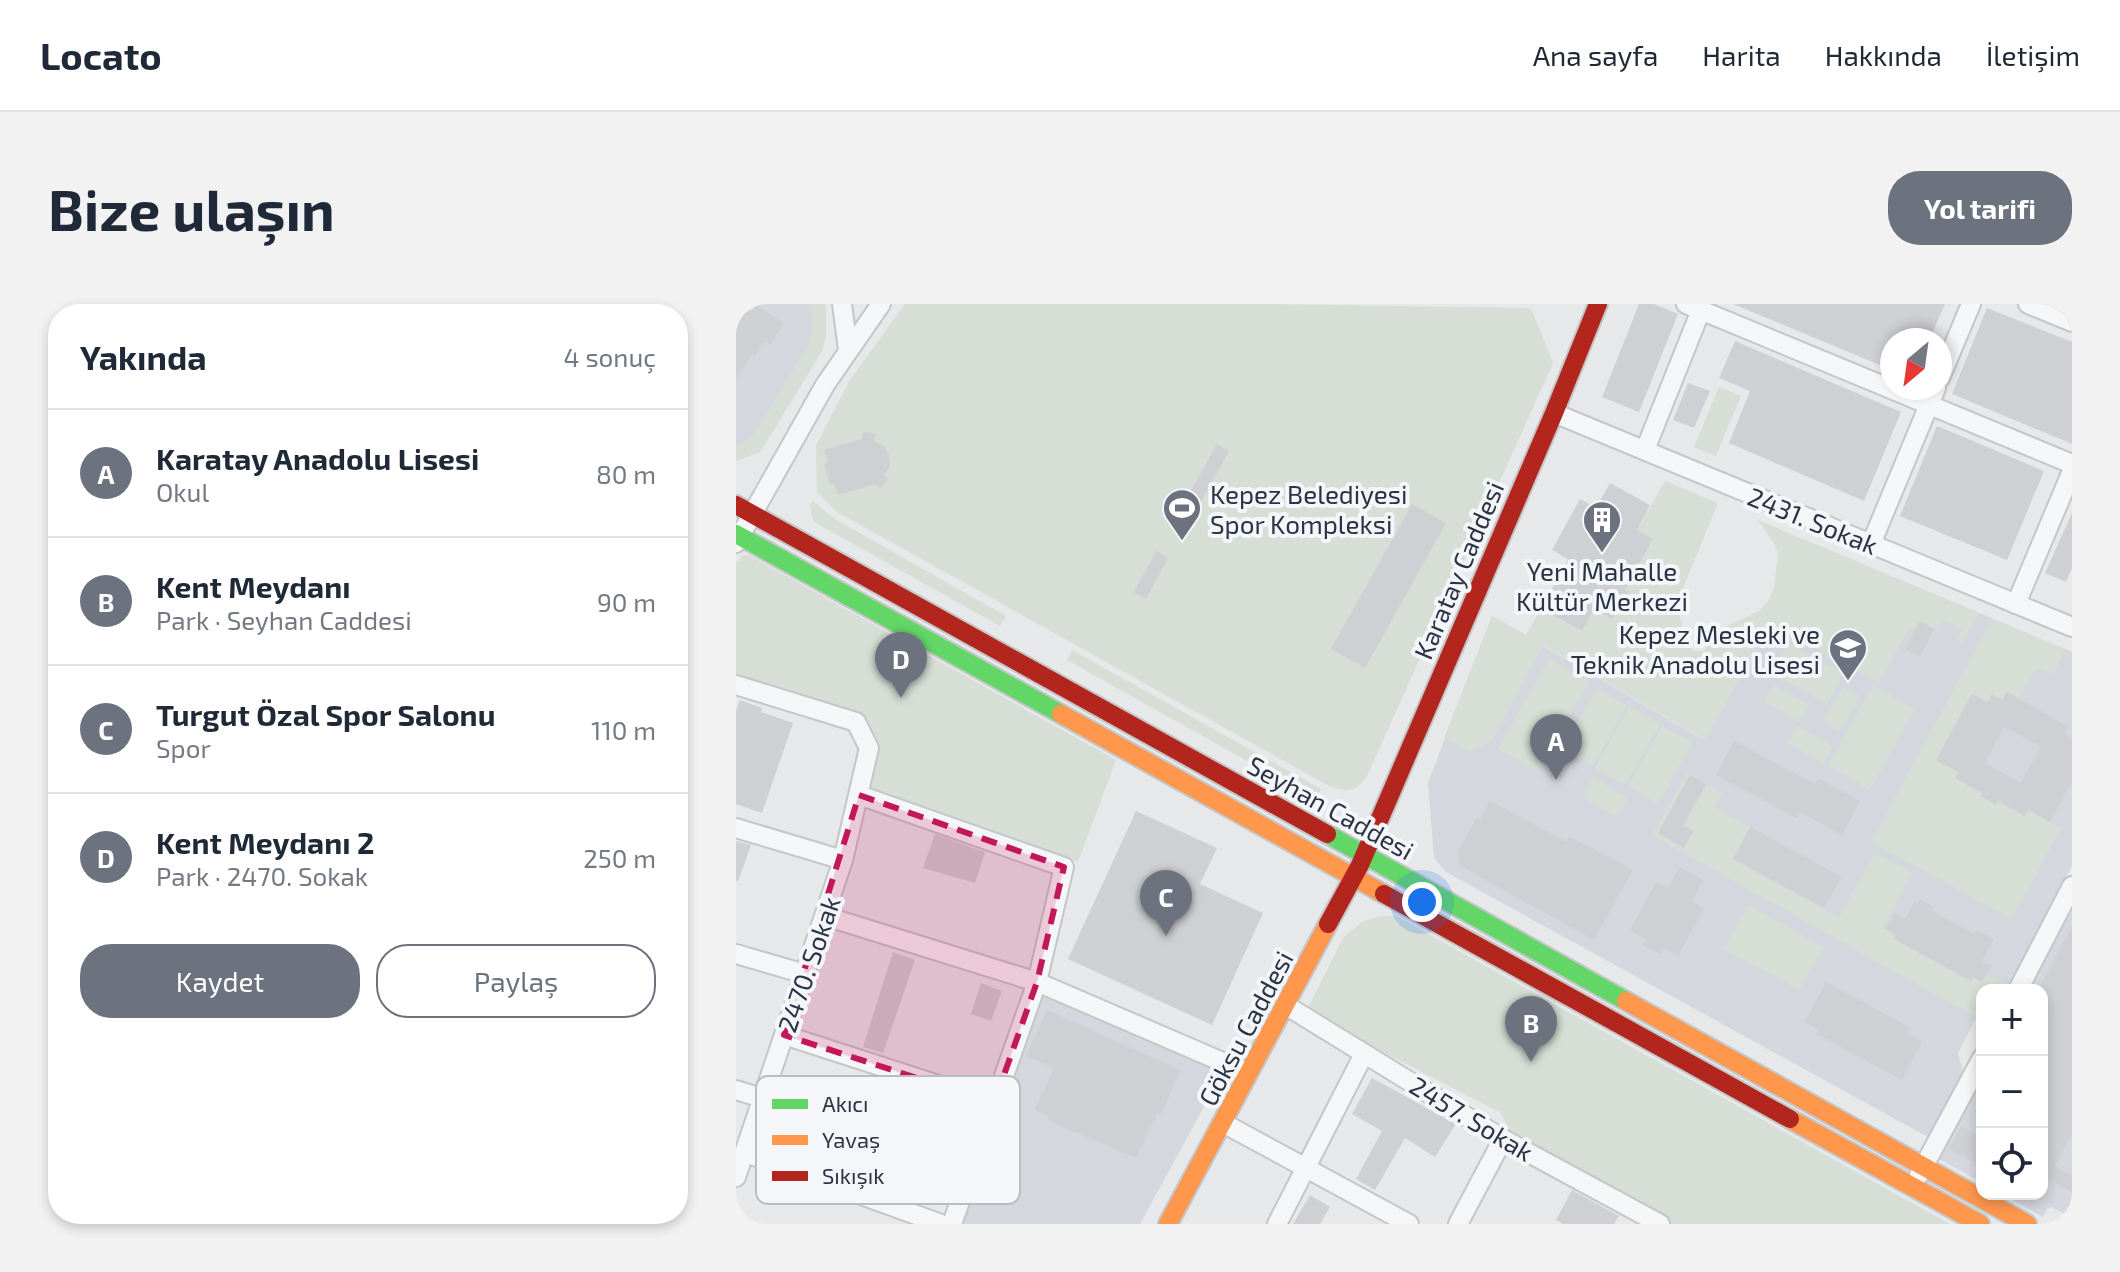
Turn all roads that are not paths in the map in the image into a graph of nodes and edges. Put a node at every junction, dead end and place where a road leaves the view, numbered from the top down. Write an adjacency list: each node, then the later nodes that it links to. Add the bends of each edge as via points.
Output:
1 (842, 304): 9 (street)
2 (881, 304): 9 (street)
3 (1598, 304): 13 (street, Karatay Caddesi)
4 (1971, 304): 8 (street)
5 (2028, 304): 7 (street)
6 (1694, 306): 10 (street); 14 (street)
7 (2072, 322)
8 (1952, 349)
9 (848, 350): 17 (street)
10 (1880, 376)
11 (1930, 400): 19 (street)
12 (1940, 400): 15 (street)
13 (1554, 413): 14 (street, 2431. Sokak); 25 (street, Karatay Caddesi)
14 (1645, 450): 19 (street, 2431. Sokak)
15 (2072, 464)
16 (2072, 471): 20 (street)
17 (744, 510): 18 (street); 25 (street, Seyhan Caddesi)
18 (737, 537): 27 (street, Seyhan Caddesi)
19 (1871, 544): 20 (street, 2431. Sokak)
20 (2016, 604): 21 (street, 2431. Sokak)
21 (2072, 627)
22 (736, 685): 23 (street, 2470. Sokak, via 856,722 869,748)
23 (859, 795): 26 (street, 2470. Sokak); 32 (street, via 1064,867)
24 (736, 828): 26 (street)
25 (1365, 855): 27 (street, Göksu Caddesi); 50 (street, Seyhan Caddesi)
26 (843, 860): 29 (street, 2470. Sokak)
27 (1355, 877): 34 (street, Göksu Caddesi); 52 (street, Seyhan Caddesi)
28 (2072, 886): 33 (street)
29 (825, 916): 31 (street, 2470. Sokak); 32 (street)
30 (736, 954): 31 (street)
31 (805, 974): 35 (street, 2470. Sokak)
32 (1037, 982): 38 (street); 41 (street)
33 (2021, 984)
34 (1287, 1006): 36 (street, 2457. Sokak); 38 (street, Göksu Caddesi)
35 (784, 1035): 39 (street, 2470. Sokak); 40 (street)
36 (1364, 1054): 46 (street, 2457. Sokak); 49 (street)
37 (1976, 1069): 50 (street)
38 (1248, 1073): 45 (street, Göksu Caddesi)
39 (770, 1076)
40 (911, 1076)
41 (1004, 1076)
42 (736, 1090): 43 (street)
43 (756, 1096)
44 (756, 1119): 47 (street, 2470. Sokak)
45 (1223, 1123): 49 (street); 57 (street, Göksu Caddesi)
46 (1503, 1139): 60 (street); 61 (street, 2457. Sokak)
47 (746, 1153): 48 (street); 51 (street, 2470. Sokak)
48 (756, 1157)
49 (1305, 1166): 58 (street); 59 (street)
50 (1923, 1166): 52 (street); 63 (street, Seyhan Caddesi)
51 (736, 1177)
52 (1913, 1186): 62 (street, Seyhan Caddesi)
53 (886, 1204): 55 (street)
54 (959, 1204): 56 (street)
55 (941, 1224)
56 (952, 1224)
57 (1168, 1224)
58 (1277, 1224)
59 (1409, 1224)
60 (1458, 1224)
61 (1660, 1224)
62 (1980, 1224)
63 (2027, 1224)

